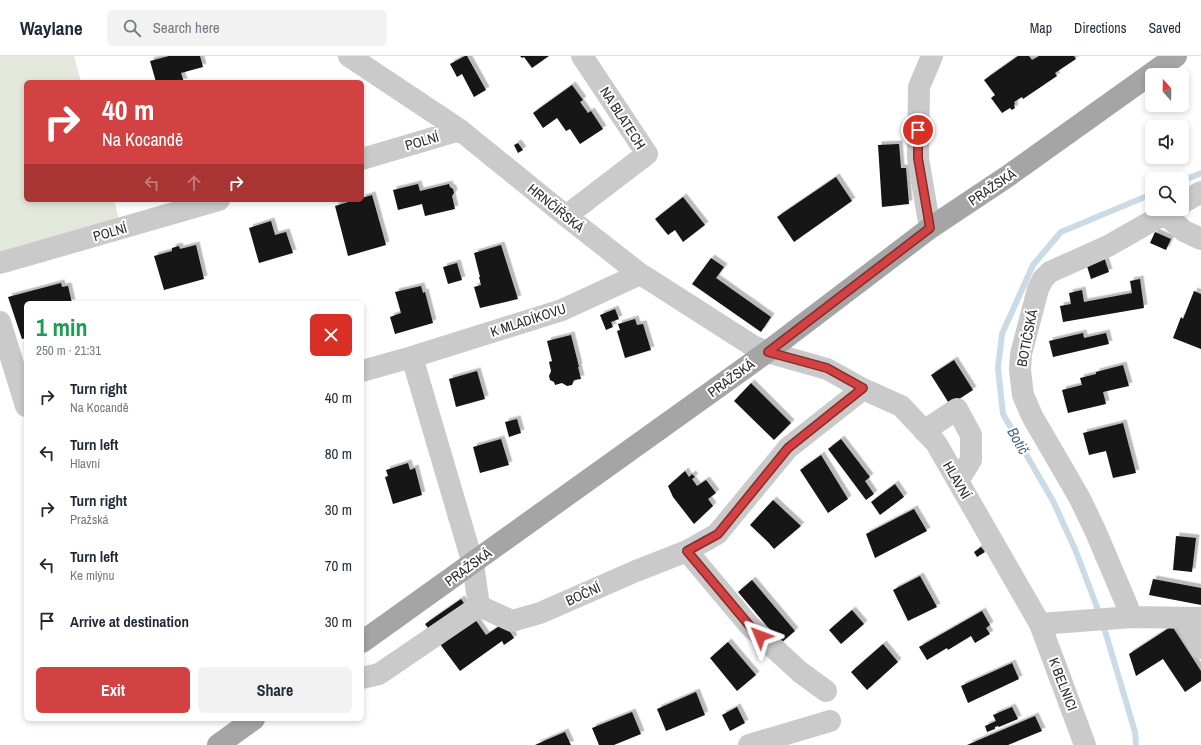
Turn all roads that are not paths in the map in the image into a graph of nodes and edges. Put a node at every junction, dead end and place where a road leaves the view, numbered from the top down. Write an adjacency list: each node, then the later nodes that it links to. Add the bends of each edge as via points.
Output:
1 (349, 56): 5 (street, HRNČÍŘSKÁ)
2 (582, 56): 10 (street, NA BLATECH, via 647,154)
3 (932, 56): 13 (street, via 919,87 918,158)
4 (1176, 56): 13 (main road, PRAŽSKÁ, via 1008,176)
5 (460, 130): 6 (street, POLNÍ); 10 (street, HRNČÍŘSKÁ)
6 (364, 158)
7 (1201, 192): 8 (street, BOTIČSKÁ)
8 (1189, 199)
9 (212, 202): 15 (street, POLNÍ)
10 (566, 216): 16 (street, HRNČÍŘSKÁ)
11 (1161, 216): 28 (street, BOTIČSKÁ, via 1108,246 1050,272 1038,289 1021,354 1023,395 1095,530)
12 (1176, 216): 14 (street, via 1184,231)
13 (930, 228): 18 (main road, PRAŽSKÁ)
14 (1201, 239)
15 (0, 263)
16 (640, 274): 18 (street, HRNČÍŘSKÁ, via 753,346); 19 (street, K MLADÍKOVU, via 562,310)
17 (0, 322): 22 (street)
18 (768, 352): 21 (street, HLAVNÍ, via 827,368); 26 (main road, PRAŽSKÁ)
19 (412, 357): 20 (street, K MLADÍKOVU); 26 (street)
20 (364, 370)
21 (863, 388): 23 (street, HLAVNÍ, via 901,406); 25 (street, BOČNÍ, via 788,448 718,534)
22 (24, 400)
23 (924, 431): 24 (street, HLAVNÍ, via 936,444); 24 (street, via 957,409 971,435 971,460)
24 (958, 481): 30 (street, HLAVNÍ)
25 (687, 551): 27 (street, BOČNÍ, via 540,613 512,621); 34 (street, via 749,625 800,672)
26 (473, 564): 27 (street); 31 (main road, PRAŽSKÁ)
27 (479, 606): 33 (street, via 379,674)
28 (1122, 618): 29 (street); 30 (street)
29 (1192, 618): 32 (street)
30 (1040, 624): 39 (street, K BELNICI)
31 (364, 641)
32 (1201, 648)
33 (364, 678)
34 (826, 691)
35 (251, 721): 37 (main road)
36 (830, 721): 38 (street)
37 (218, 745)
38 (749, 745)
39 (1086, 745)

